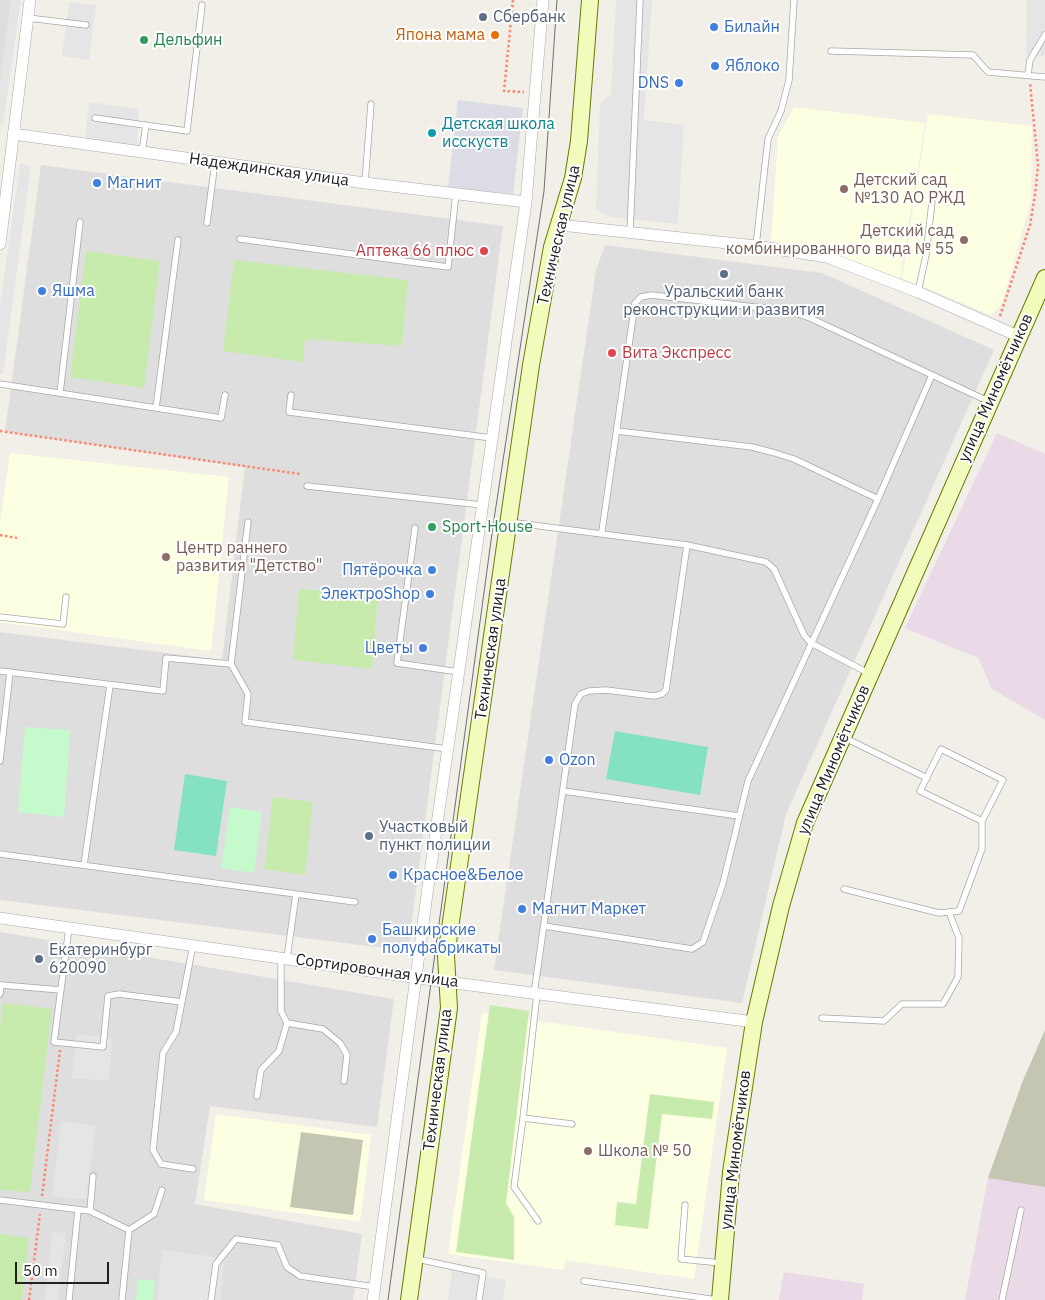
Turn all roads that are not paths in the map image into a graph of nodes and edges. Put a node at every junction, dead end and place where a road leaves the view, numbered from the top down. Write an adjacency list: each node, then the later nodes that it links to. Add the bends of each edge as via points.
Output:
1 (30, 0): 7 (street)
2 (543, 0): 22 (street)
3 (590, 0): 26 (main road, Техническая улица, via 579,141 574,178)
4 (640, 0): 27 (lane)
5 (794, 0): 31 (lane, via 789,80 781,111 768,138)
6 (202, 5): 15 (lane, via 187,131)
7 (28, 18): 8 (lane); 16 (street)
8 (86, 25)
9 (1045, 35): 11 (lane, via 1030,60)
10 (831, 51): 11 (lane, via 973,55 988,72)
11 (1028, 74): 12 (lane)
12 (1045, 77)
13 (370, 104): 20 (lane)
14 (95, 118): 15 (lane)
15 (146, 125): 17 (lane)
16 (13, 134): 17 (street, Надеждинская улица); 19 (street)
17 (142, 152): 18 (street, Надеждинская улица)
18 (215, 162): 20 (street, Надеждинская улица); 25 (lane)
19 (4, 170): 30 (street)
20 (365, 182): 21 (street, Надеждинская улица)
21 (456, 193): 22 (street, Надеждинская улица); 28 (lane, via 448,267)
22 (526, 202): 43 (street)
23 (932, 202): 33 (lane)
24 (80, 222): 37 (lane)
25 (207, 223)
26 (560, 225): 27 (street); 48 (main road, Техническая улица, via 552,247 530,365)
27 (630, 233): 31 (street)
28 (240, 239)
29 (178, 240): 41 (lane)
30 (0, 244)
31 (756, 246): 33 (street, via 827,257)
32 (1045, 278): 34 (main road, улица Миномётчиков)
33 (918, 292): 34 (street)
34 (1018, 336): 40 (main road, улица Миномётчиков)
35 (932, 375): 40 (lane); 42 (lane, via 789,311 651,295 636,303); 45 (lane)
36 (0, 384): 37 (lane)
37 (60, 393): 41 (lane)
38 (224, 395): 41 (lane, via 221,418)
39 (291, 395): 43 (lane, via 289,412)
40 (990, 402): 59 (main road, улица Миномётчиков)
41 (156, 408)
42 (617, 431): 45 (lane, via 752,447 794,459); 50 (lane)
43 (492, 438): 46 (street)
44 (307, 486): 46 (lane)
45 (878, 499): 54 (lane)
46 (482, 505): 58 (street)
47 (248, 522): 55 (lane)
48 (509, 522): 51 (lane); 80 (main road, Техническая улица, via 446,956)
49 (415, 528): 58 (lane, via 397,663)
50 (602, 531)
51 (687, 545): 54 (lane, via 766,562 774,569 804,635); 65 (lane, via 666,690 654,696 606,690 581,694 575,704)
52 (66, 597): 53 (lane, via 64,624)
53 (0, 617)
54 (811, 643): 59 (lane); 66 (lane, via 748,781)
55 (231, 664): 60 (lane, via 166,658 162,691); 62 (lane, via 248,694 245,722)
56 (0, 671): 57 (lane)
57 (10, 672): 60 (lane); 63 (lane)
58 (459, 672): 62 (street)
59 (870, 674): 61 (main road, улица Миномётчиков)
60 (110, 685): 69 (lane)
61 (841, 736): 64 (lane); 86 (main road, улица Миномётчиков, via 805,823 781,906)
62 (448, 749): 79 (street)
63 (0, 761)
64 (927, 778): 67 (lane, via 920,791); 67 (lane, via 941,749 1003,780)
65 (563, 791): 66 (lane); 75 (lane)
66 (739, 816): 75 (lane, via 703,942 696,947 692,949)
67 (982, 821): 73 (lane, via 982,849 959,911)
68 (0, 854): 69 (lane)
69 (84, 865): 71 (lane)
70 (844, 889): 73 (lane, via 939,913)
71 (296, 894): 72 (lane); 78 (lane)
72 (355, 902)
73 (949, 912): 85 (lane, via 959,938 958,977 942,1004 902,1004 884,1021)
74 (0, 918): 76 (street, Сортировочная улица)
75 (544, 926): 83 (lane)
76 (68, 928): 77 (street, Сортировочная улица); 81 (lane)
77 (193, 945): 78 (street, Сортировочная улица); 84 (lane)
78 (284, 958): 79 (street, Сортировочная улица); 87 (lane, via 281,1011)
79 (418, 978): 80 (street, Сортировочная улица); 105 (street)
80 (447, 982): 83 (street, Сортировочная улица); 102 (main road, Техническая улица, via 449,1008)
81 (61, 990): 82 (lane, via 1,985); 84 (lane, via 54,1042 104,1047 108,996 119,994)
82 (0, 994)
83 (536, 994): 86 (street, Сортировочная улица); 90 (lane)
84 (182, 1002): 92 (lane, via 176,1032 163,1053 153,1150 161,1164)
85 (822, 1018)
86 (754, 1022): 103 (main road, улица Миномётчиков, via 731,1172)
87 (287, 1023): 88 (lane, via 323,1029 340,1043 347,1055); 89 (lane, via 280,1051 261,1070)
88 (344, 1081)
89 (257, 1096)
90 (523, 1118): 91 (lane); 100 (lane, via 514,1187)
91 (572, 1124)
92 (193, 1169)
93 (93, 1176): 99 (lane)
94 (162, 1190): 101 (lane, via 154,1214)
95 (0, 1200): 97 (lane)
96 (686, 1205): 103 (lane, via 681,1259)
97 (78, 1210): 99 (lane); 106 (lane)
98 (1021, 1210): 113 (lane)
99 (90, 1211): 101 (lane)
100 (538, 1221)
101 (129, 1230): 107 (lane)
102 (415, 1258): 110 (main road, Техническая улица); 111 (lane, via 483,1274)
103 (723, 1263): 112 (main road, улица Миномётчиков)
104 (584, 1281): 112 (lane)
105 (375, 1287): 108 (lane, via 300,1276 287,1267 278,1245 236,1239 216,1264); 109 (street)
106 (69, 1300)
107 (122, 1300)
108 (211, 1300)
109 (374, 1300)
110 (409, 1300)
111 (479, 1300)
112 (718, 1300)
113 (1002, 1300)

